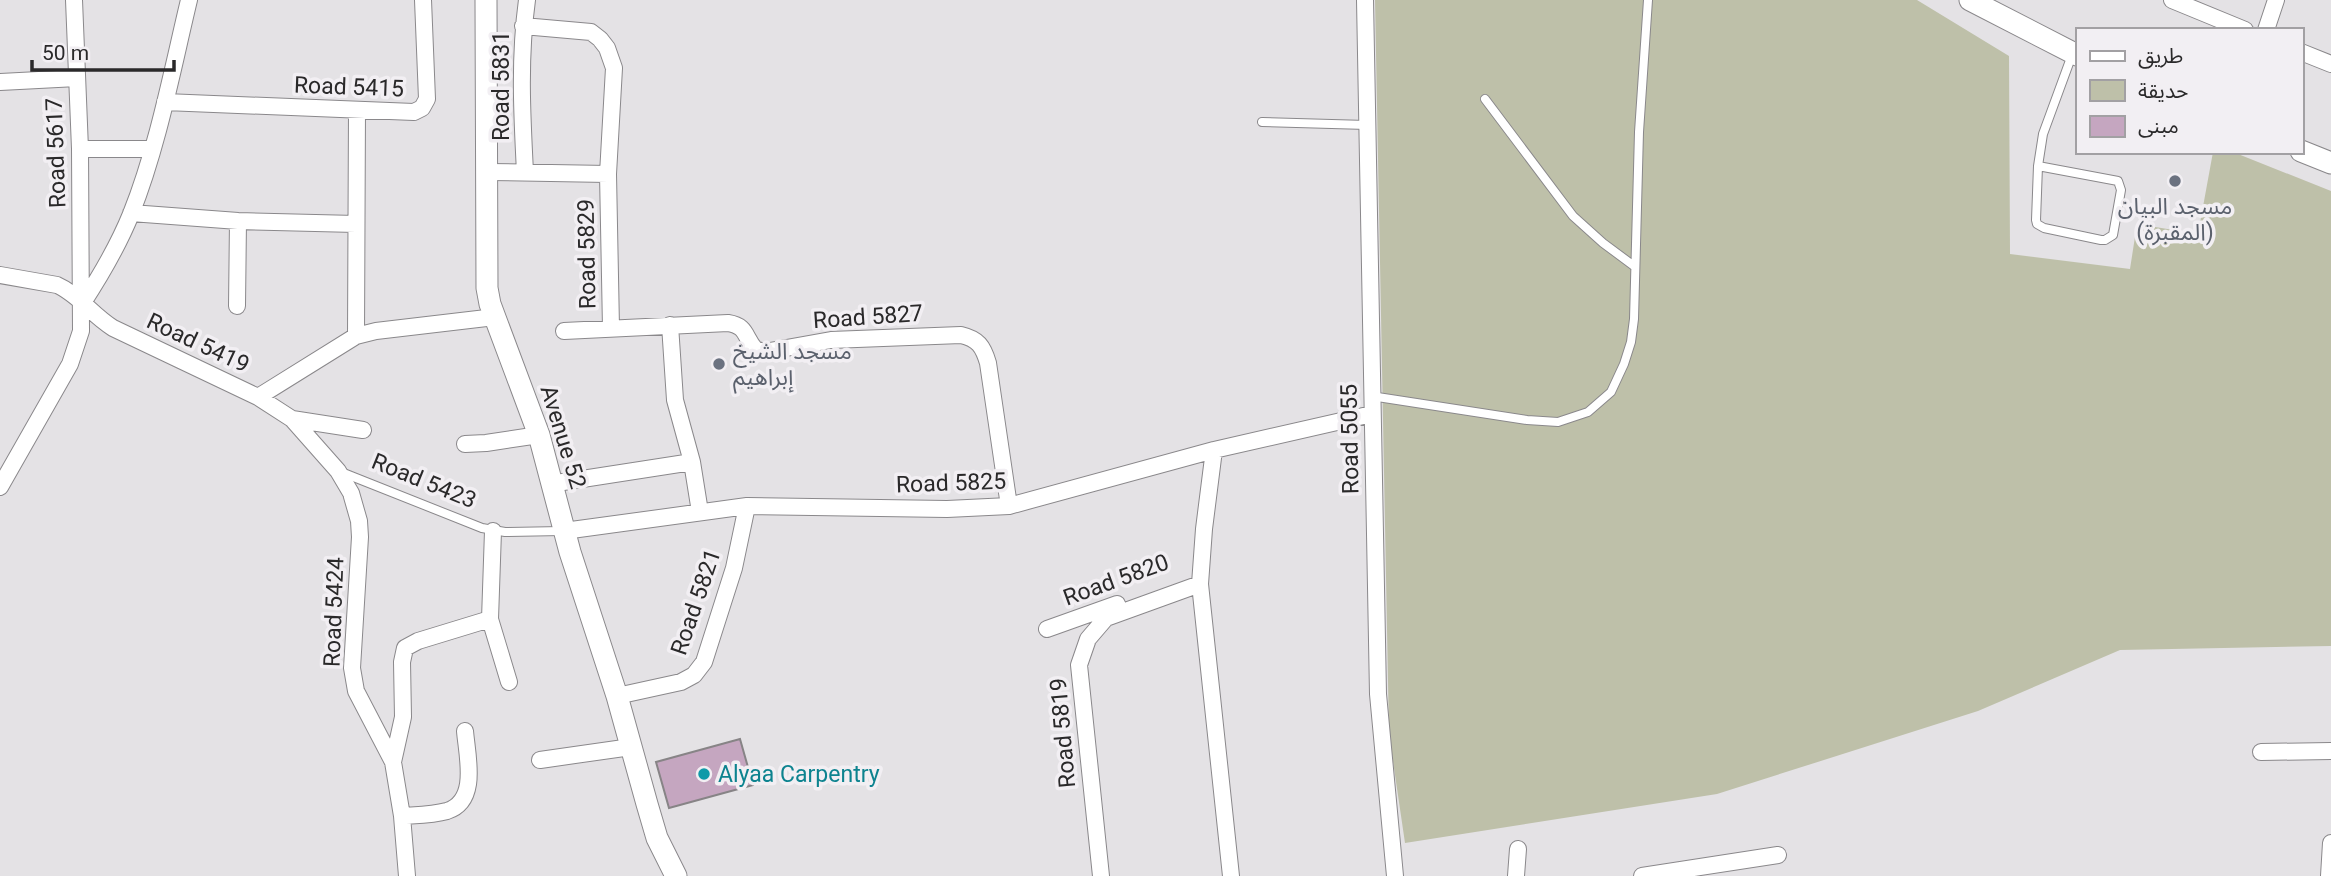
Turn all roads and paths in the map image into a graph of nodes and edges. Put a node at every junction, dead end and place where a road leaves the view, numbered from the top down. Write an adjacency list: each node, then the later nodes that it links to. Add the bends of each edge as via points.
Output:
1 (74, 0): 17 (street, Road 5617)
2 (189, 0): 20 (street)
3 (423, 0): 21 (street, Road 5415, via 427,99 422,108 414,112)
4 (486, 0): 29 (street, Avenue 52)
5 (527, 0): 11 (street, Road 5831)
6 (1365, 0): 23 (street, Road 5055)
7 (1648, 0): 35 (lane)
8 (1970, 0): 15 (street)
9 (2172, 0): 12 (street)
10 (2276, 0): 13 (street)
11 (523, 26): 30 (street, Road 5831); 31 (street, via 591,32 607,48 614,68)
12 (2240, 28)
13 (2267, 28)
14 (2303, 53): 16 (street)
15 (2075, 54): 28 (lane, via 2047,118)
16 (2331, 64)
17 (77, 78): 18 (street); 24 (street, Road 5617)
18 (0, 82)
19 (1485, 99): 35 (lane, via 1573,216)
20 (165, 102): 21 (street, Road 5415); 25 (street)
21 (357, 110): 34 (street)
22 (1262, 122): 23 (lane)
23 (1367, 125): 44 (street, Road 5055)
24 (80, 149): 25 (street); 37 (street, Road 5617)
25 (152, 149): 32 (street)
26 (2303, 152): 27 (street)
27 (2331, 163)
28 (2038, 166): 28 (lane, via 2037,224 2101,240 2113,235 2121,190 2118,181)
29 (488, 172): 30 (street, Road 5829); 39 (street, Avenue 52, via 487,288)
30 (525, 172): 31 (street, Road 5829)
31 (608, 174): 41 (street, Road 5829)
32 (131, 213): 33 (street); 37 (street)
33 (238, 221): 34 (street); 38 (street)
34 (356, 224): 43 (street)
35 (1634, 266): 44 (lane, via 1631,342 1611,392 1588,412 1558,422 1527,420)
36 (0, 275): 37 (street, Road 5419, via 57,285)
37 (82, 304): 45 (street, Road 5419, via 121,332); 55 (street, Road 5617, via 81,331 70,364)
38 (237, 306)
39 (495, 317): 43 (street, Road 5419); 49 (street, Avenue 52)
40 (670, 325): 41 (street, Road 5827); 52 (street, Road 5821, via 675,400); 57 (street, Road 5827, via 738,324 755,349 764,352 831,340 961,335 975,339 988,363)
41 (611, 328): 42 (street, Road 5827)
42 (564, 331)
43 (356, 337): 45 (street, Road 5419)
44 (1371, 396): 46 (street, Road 5055)
45 (258, 397): 47 (street, Road 5423)
46 (1372, 414): 51 (street, Road 5825); 81 (street, Road 5055, via 1378,694)
47 (292, 419): 48 (street, Road 5423); 53 (street, Road 5423)
48 (363, 430)
49 (539, 435): 50 (street); 54 (street, Avenue 52)
50 (465, 444)
51 (1214, 450): 57 (street, Road 5825); 61 (street)
52 (692, 462): 54 (street); 58 (street, Road 5821)
53 (338, 471): 59 (lane, Road 5423); 71 (street, Road 5424, via 359,521 352,668 356,691)
54 (550, 484): 60 (street, Avenue 52)
55 (0, 487)
56 (747, 506): 57 (street, Road 5825); 58 (street, Road 5825); 65 (street, Road 5821, via 734,568 704,662 681,682)
57 (1009, 506)
58 (700, 512): 60 (street, Road 5825)
59 (494, 531): 60 (lane, Road 5423); 62 (street)
60 (564, 531): 65 (street, Avenue 52)
61 (1200, 579): 63 (street, Road 5820); 79 (street, Road 5819, via 1106,618 1088,639 1079,665); 80 (street)
62 (490, 619): 64 (street); 71 (street, via 405,648 403,716)
63 (1047, 629)
64 (509, 682)
65 (617, 696): 67 (street, Avenue 52)
66 (465, 731): 72 (street, via 468,786 462,800 450,810)
67 (631, 747): 70 (street); 78 (street, Avenue 52, via 657,838)
68 (2331, 751): 69 (street)
69 (2261, 752)
70 (540, 760)
71 (393, 762): 72 (street, Road 5424)
72 (402, 817): 77 (street, Road 5424)
73 (2331, 843): 84 (street)
74 (1517, 849): 82 (street)
75 (1778, 855): 76 (street)
76 (1714, 870): 83 (street)
77 (407, 876)
78 (676, 876)
79 (1101, 876)
80 (1231, 876)
81 (1395, 876)
82 (1516, 876)
83 (1642, 876)
84 (2329, 876)

